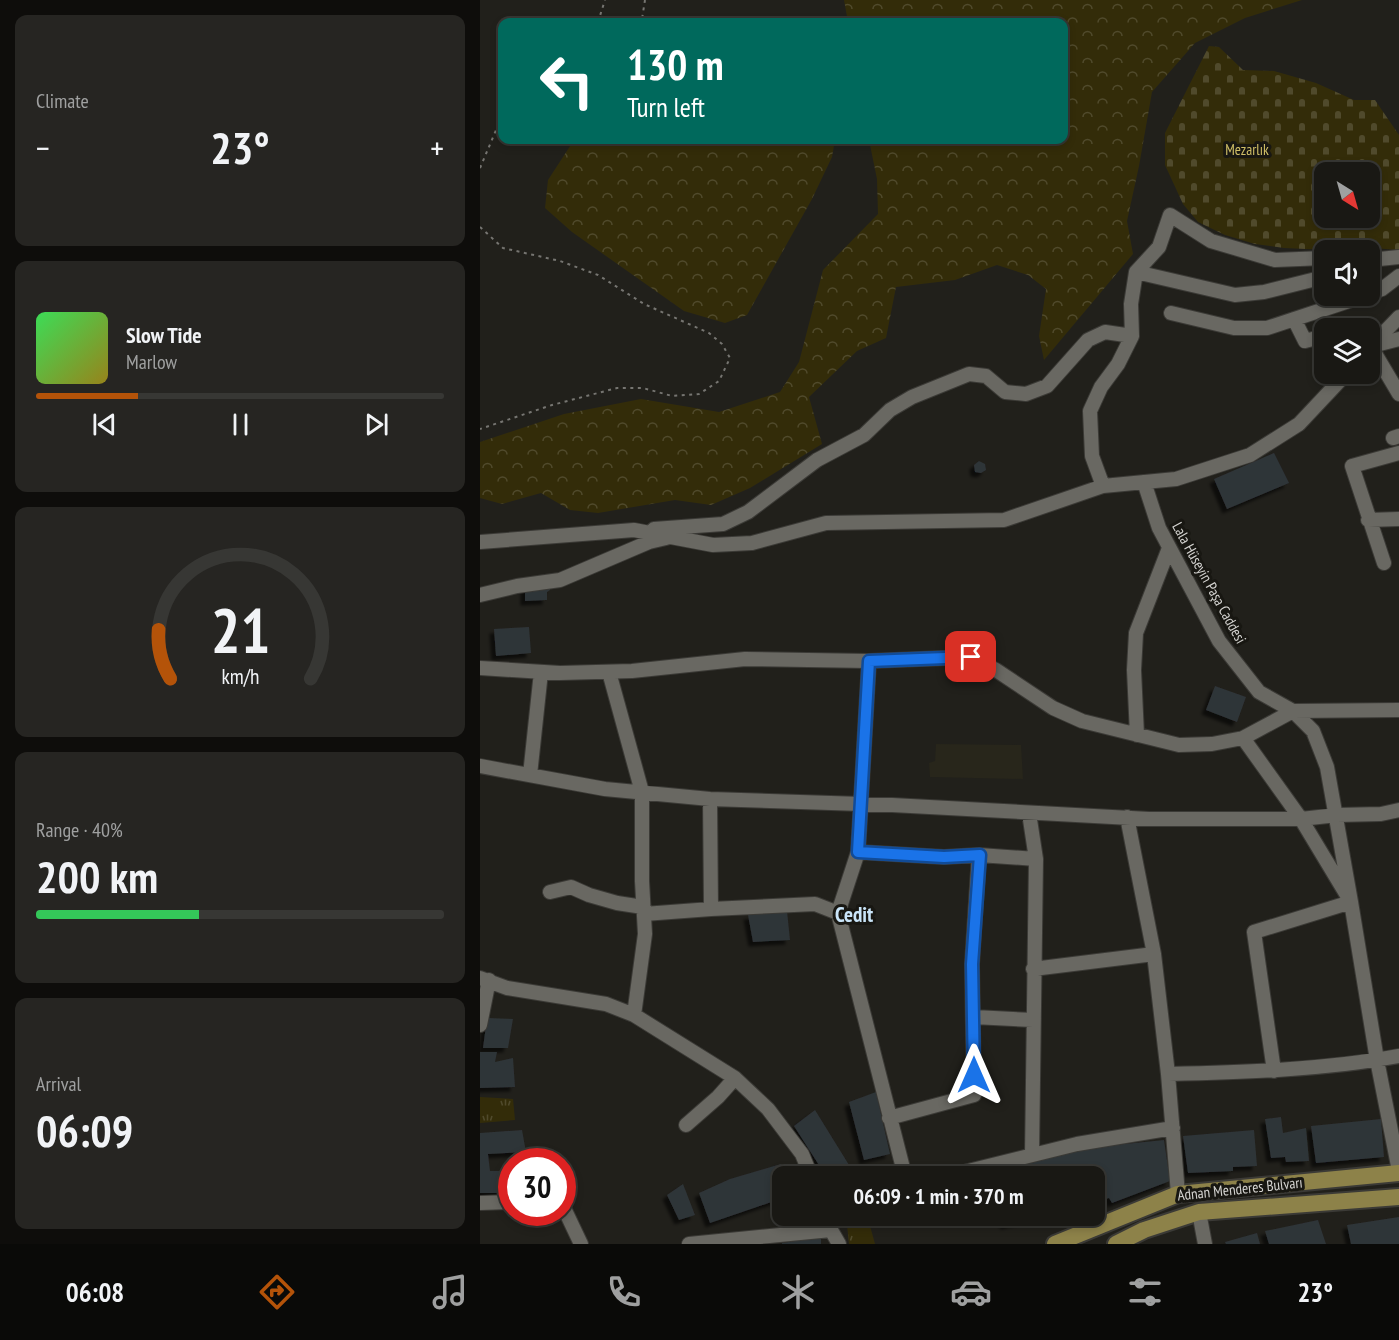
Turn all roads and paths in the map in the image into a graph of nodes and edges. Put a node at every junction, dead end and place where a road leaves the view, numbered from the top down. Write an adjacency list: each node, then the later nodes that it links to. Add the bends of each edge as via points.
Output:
1 (604, 0): 3 (path)
2 (645, 0): 4 (path)
3 (599, 18)
4 (642, 18)
5 (498, 125): 6 (path)
6 (480, 168)
7 (480, 226): 27 (path, via 503,248 560,261 598,275 644,304 709,333 730,358 719,381 699,394 672,396 643,388 617,388)
8 (1399, 257): 10 (street)
9 (1314, 258): 11 (street, via 1264,257 1211,241 1170,215 1159,247)
10 (1380, 260)
11 (1136, 272): 13 (street, via 1235,295); 19 (street)
12 (1399, 276): 14 (street)
13 (1314, 279)
14 (1380, 290)
15 (1335, 306): 18 (street)
16 (1171, 313): 18 (street, via 1234,328 1267,328)
17 (1399, 317): 20 (street)
18 (1294, 320): 21 (street, via 1305,341)
19 (1132, 336): 30 (street, via 1090,411 1092,456); 33 (street, via 1105,332 1088,340 1047,386 1026,394 1005,392 986,376 969,374 912,397 890,410 864,435 817,460 747,512 723,524)
20 (1380, 336)
21 (1314, 339)
22 (1399, 339): 23 (street)
23 (1380, 344)
24 (1380, 363): 26 (street)
25 (1337, 384): 29 (street, via 1299,424 1250,455 1176,479)
26 (1399, 394)
27 (480, 429)
28 (1399, 453): 32 (street, via 1352,466)
29 (1144, 482): 30 (street); 36 (street, Lala Hüseyin Paşa Caddesi)
30 (1103, 486): 34 (street, via 1004,520 826,524 752,543 712,545)
31 (1399, 519): 32 (street)
32 (1368, 520): 37 (street)
33 (634, 530): 34 (street); 35 (street)
34 (670, 537): 38 (street, via 560,580)
35 (480, 542)
36 (1169, 548): 44 (street, Lala Hüseyin Paşa Caddesi, via 1219,641 1259,692); 45 (street, via 1136,633)
37 (1384, 563)
38 (480, 595)
39 (869, 661): 42 (street, via 745,659); 45 (street, via 971,657 1053,708 1082,721); 51 (street)
40 (480, 668): 41 (street)
41 (541, 672): 42 (street); 48 (street)
42 (609, 672): 49 (street)
43 (1399, 710): 44 (street, Lala Hüseyin Paşa Caddesi)
44 (1293, 711): 46 (street); 54 (street, via 1313,730 1327,767)
45 (1137, 735): 46 (street, via 1179,745)
46 (1243, 738): 56 (street)
47 (480, 766): 48 (street)
48 (530, 775): 49 (street)
49 (642, 792): 50 (street); 63 (street)
50 (710, 799): 51 (street); 62 (street)
51 (860, 804): 53 (street); 57 (street)
52 (1399, 810): 54 (street)
53 (1029, 813): 55 (street); 59 (street)
54 (1336, 815): 56 (street); 61 (street)
55 (1127, 817): 56 (street); 65 (street)
56 (1301, 819): 61 (street)
57 (858, 852): 58 (street); 64 (street)
58 (980, 855): 59 (street); 69 (street, via 972,964)
59 (1036, 858): 66 (street)
60 (550, 892): 63 (street, via 571,887)
61 (1351, 902): 73 (street); 74 (street, via 1254,932)
62 (711, 909): 63 (street); 64 (street, via 815,904)
63 (644, 911): 68 (street, via 645,934)
64 (838, 913): 77 (street)
65 (1154, 954): 66 (street); 75 (street)
66 (1033, 969): 70 (street)
67 (485, 979): 68 (street, via 507,988 606,1004); 71 (street)
68 (634, 1015): 76 (street)
69 (974, 1017): 70 (street); 77 (street, via 974,1095)
70 (1033, 1020): 80 (street)
71 (480, 1025)
72 (1399, 1056): 73 (street)
73 (1377, 1060): 74 (street); 84 (street)
74 (1274, 1071): 75 (street)
75 (1168, 1074): 79 (street)
76 (735, 1078): 78 (street); 81 (street, via 768,1109)
77 (890, 1118): 82 (street)
78 (686, 1125)
79 (1173, 1128): 80 (street); 85 (street)
80 (1032, 1155): 83 (street)
81 (807, 1166)
82 (902, 1166)
83 (988, 1166)
84 (1399, 1172): 85 (main road, Adnan Menderes Bulvarı)
85 (1178, 1194): 97 (main road, Adnan Menderes Bulvarı)
86 (1399, 1197): 89 (main road, Adnan Menderes Bulvarı)
87 (498, 1202): 88 (street)
88 (480, 1203)
89 (1199, 1212): 93 (main road, Adnan Menderes Bulvarı); 99 (street)
90 (572, 1226): 95 (street)
91 (830, 1226): 92 (street)
92 (831, 1230): 94 (street); 96 (street)
93 (1145, 1237): 98 (main road, Adnan Menderes Bulvarı)
94 (698, 1243)
95 (581, 1244)
96 (839, 1244)
97 (1055, 1244)
98 (1116, 1244)
99 (1205, 1244)

